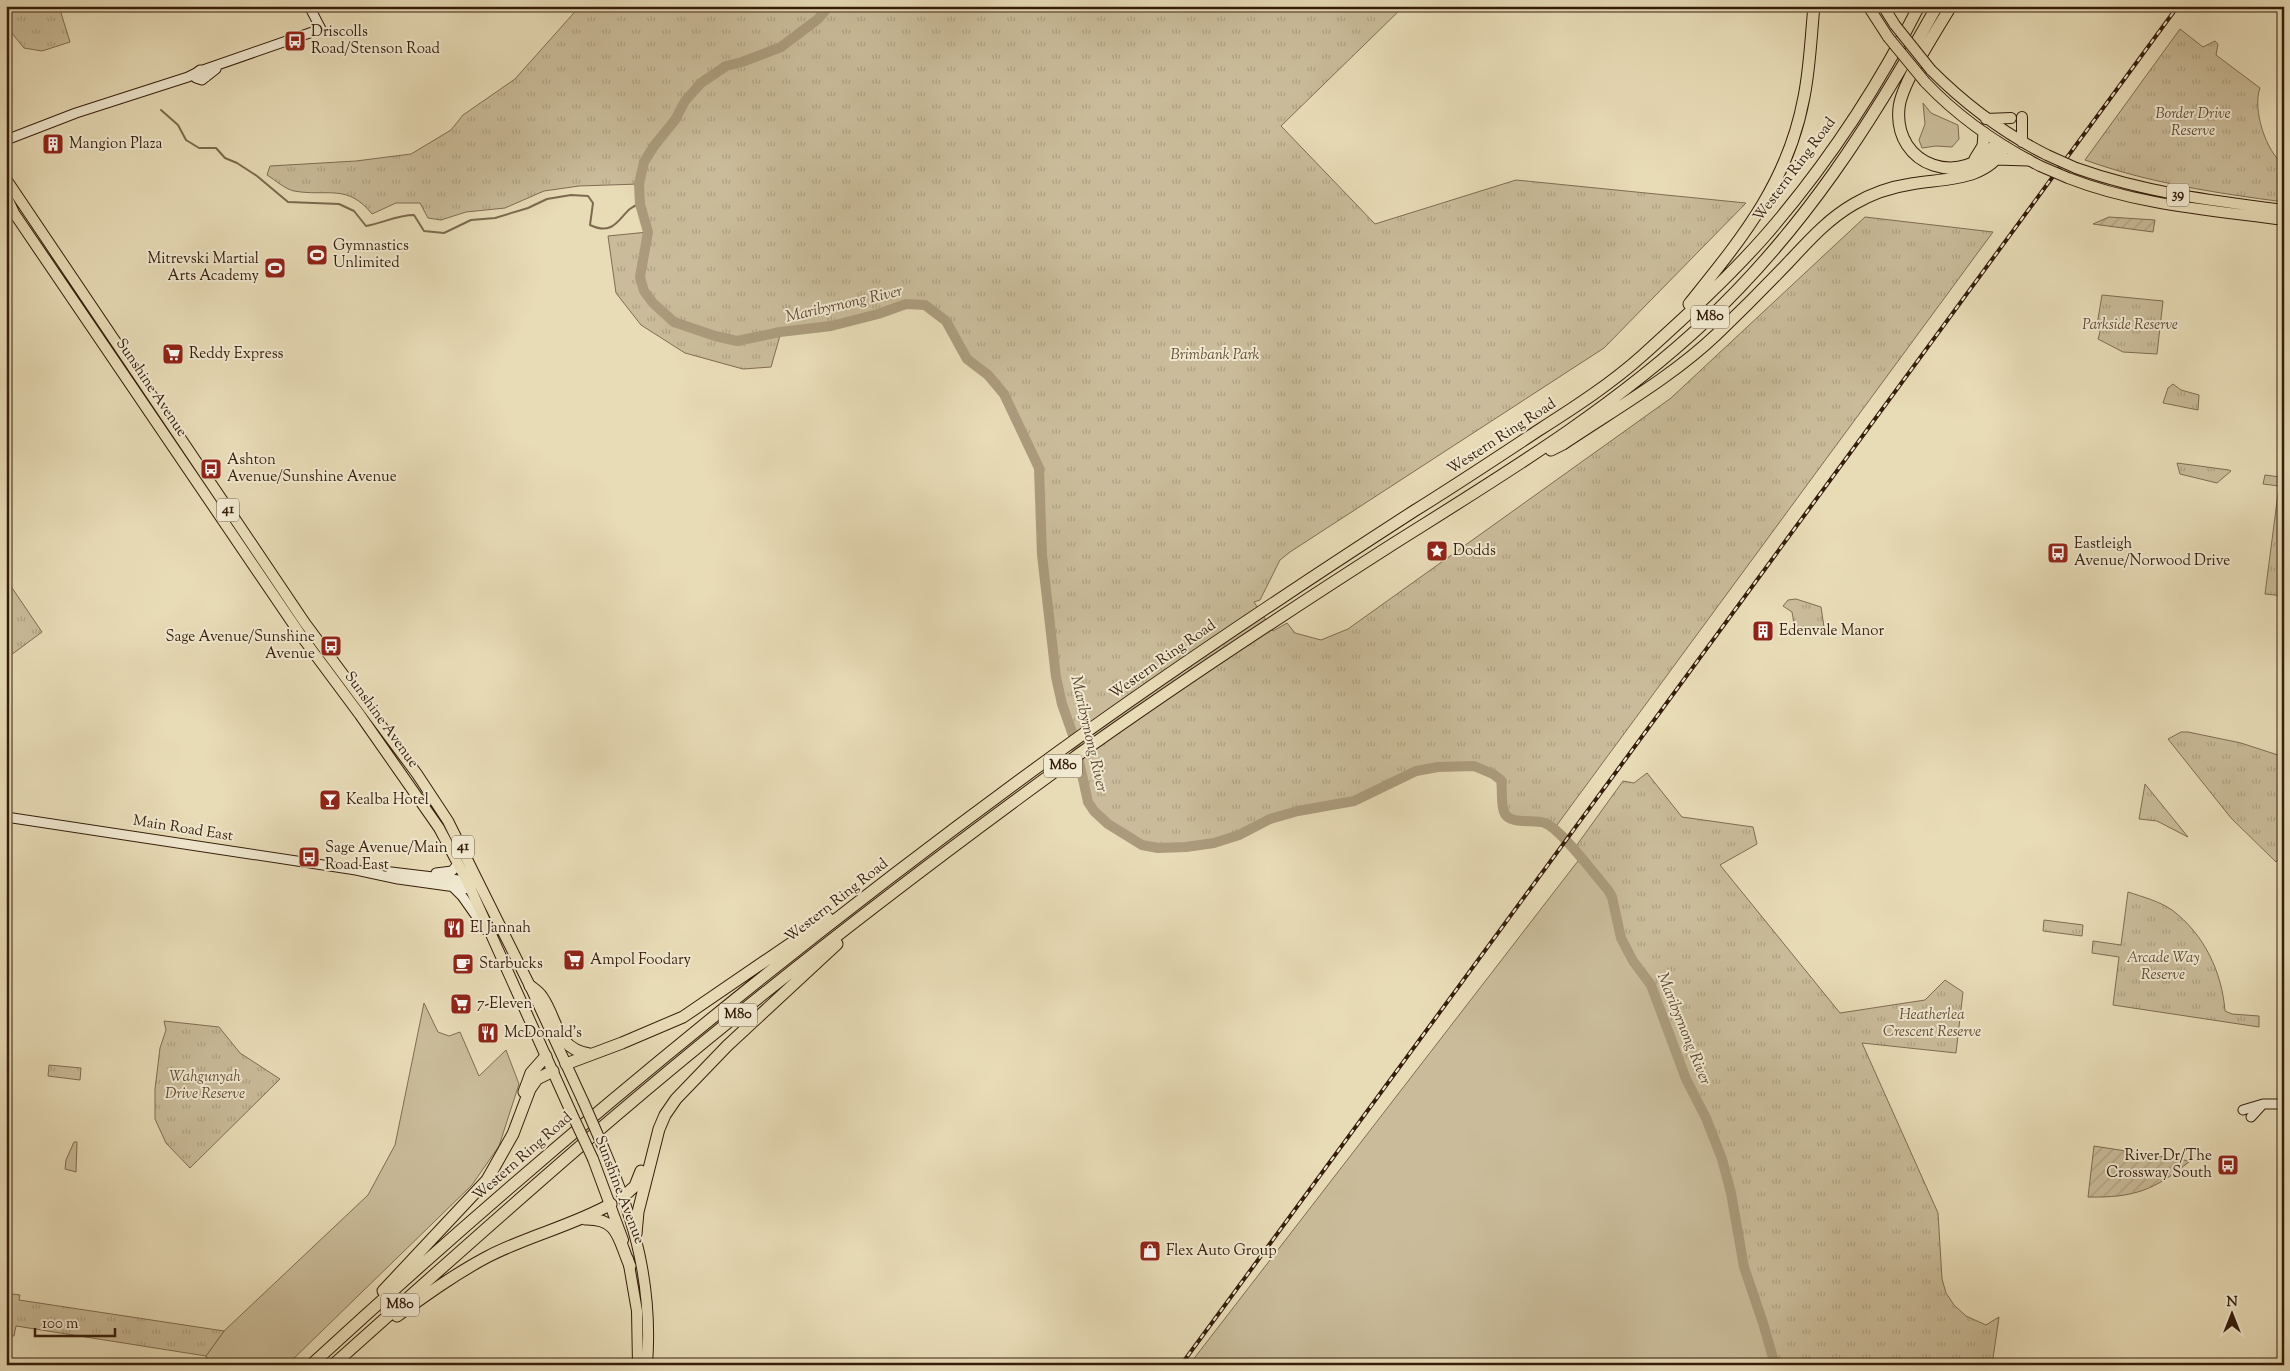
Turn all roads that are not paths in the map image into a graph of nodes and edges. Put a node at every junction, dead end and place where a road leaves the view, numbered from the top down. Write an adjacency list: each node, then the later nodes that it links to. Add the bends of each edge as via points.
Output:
1 (309, 6): 10 (main road, via 321,29 219,65 200,75)
2 (1810, 6): 9 (highway)
3 (1814, 6): 9 (highway)
4 (1868, 6): 15 (main road, 39, bridge, via 1888,37 1925,82)
5 (1883, 6): 12 (main road, 39, bridge, via 1931,70)
6 (1919, 6): 29 (highway, Western Ring Road / M80, via 1885,68 1836,144 1797,196 1742,261)
7 (1937, 6): 32 (highway, Western Ring Road / M80, via 1869,124 1821,193 1767,258 1708,319 1659,363)
8 (1951, 6): 22 (highway, via 1904,91 1898,119 1905,142 1922,160 1943,168)
9 (1810, 52): 29 (highway, via 1799,121 1772,189 1740,239)
10 (96, 107): 16 (main road); 19 (main road)
11 (2022, 117): 17 (main road)
12 (1986, 118): 13 (main road); 14 (main road, 39)
13 (2011, 118)
14 (2003, 130): 17 (main road, 39); 21 (main road, via 2008,141 2021,150)
15 (1984, 133): 18 (main road, 39); 22 (highway, via 1980,153)
16 (6, 140)
17 (2022, 142): 25 (main road, 39, bridge, via 2076,168 2124,183 2166,193)
18 (2000, 144): 20 (highway); 21 (main road, 39); 22 (highway)
19 (6, 145)
20 (1996, 159): 21 (highway); 32 (highway, via 1986,169 1968,176 1896,187 1843,210 1696,352 1563,444)
21 (2026, 159): 26 (main road, 39, bridge, via 2104,191 2146,201)
22 (1969, 165)
23 (6, 179): 28 (main road, Sunshine Avenue / 41)
24 (6, 196): 27 (main road, Sunshine Avenue / 41, via 14,213)
25 (2284, 210)
26 (2284, 220)
27 (89, 322): 28 (main road); 31 (main road, Sunshine Avenue / 41)
28 (104, 325): 30 (main road, Sunshine Avenue / 41)
29 (1659, 339): 44 (highway, Western Ring Road / M80, via 1640,358 1580,403 1260,611 941,838 910,854)
30 (147, 389): 31 (main road, via 145,397); 33 (main road, Sunshine Avenue / 41)
31 (168, 439): 34 (main road, Sunshine Avenue / 41)
32 (1512, 470): 45 (highway, Western Ring Road / M80, via 1268,624 1059,769)
33 (228, 509): 34 (main road, via 255,557); 35 (main road, Sunshine Avenue / 41)
34 (254, 568): 36 (main road, Sunshine Avenue / 41)
35 (344, 677): 36 (main road, via 369,716); 43 (main road, Sunshine Avenue / 41, via 426,787 461,843)
36 (367, 726): 38 (main road, Sunshine Avenue / 41, via 426,809)
37 (6, 817): 39 (main road, Main Road East)
38 (458, 864): 40 (main road, via 449,872); 41 (main road, Sunshine Avenue / 41)
39 (356, 870): 40 (main road, Main Road East); 42 (main road, Main Road East)
40 (398, 873): 41 (main road, Main Road East)
41 (468, 885): 42 (main road, Main Road East); 43 (main road, Main Road East); 46 (main road, Sunshine Avenue / 41)
42 (453, 887): 46 (main road)
43 (482, 887): 47 (main road, Sunshine Avenue / 41)
44 (844, 910): 48 (highway, via 683,1017); 66 (highway, Western Ring Road / M80, via 522,1177)
45 (865, 916): 56 (highway, via 700,1072 676,1099); 68 (highway, Western Ring Road / M80, via 614,1117)
46 (489, 934): 49 (main road, Sunshine Avenue / 41)
47 (530, 986): 48 (highway, via 542,996 564,1040 574,1050); 50 (main road, Sunshine Avenue / 41)
48 (589, 1054): 50 (highway)
49 (546, 1056): 51 (main road, Sunshine Avenue / 41); 57 (highway, via 529,1078)
50 (566, 1064): 51 (main road); 58 (main road, Sunshine Avenue / 41, bridge)
51 (553, 1071): 57 (highway, via 537,1080 530,1089); 59 (main road, Sunshine Avenue / 41, bridge)
52 (2263, 1104): 53 (main road); 54 (main road); 55 (main road)
53 (2284, 1104)
54 (2243, 1110)
55 (2251, 1117)
56 (659, 1129): 58 (highway, via 649,1145 638,1183); 61 (highway, via 638,1212)
57 (513, 1134): 66 (highway, via 480,1188)
58 (624, 1196): 59 (main road); 61 (main road, Sunshine Avenue / 41)
59 (611, 1204): 60 (highway); 63 (main road, Sunshine Avenue / 41)
60 (580, 1220): 63 (highway, via 600,1220 612,1226); 68 (highway, via 488,1256 376,1331)
61 (636, 1234): 62 (main road, Sunshine Avenue / 41)
62 (642, 1261): 64 (main road, via 638,1267 640,1290); 65 (main road, 41)
63 (630, 1266): 64 (main road, Sunshine Avenue / 41)
64 (637, 1311): 65 (main road, 41)
65 (644, 1322): 69 (main road, 41); 70 (main road, 41)
66 (329, 1348): 67 (highway, Western Ring Road / M80)
67 (311, 1365)
68 (334, 1365)
69 (638, 1365)
70 (647, 1365)

